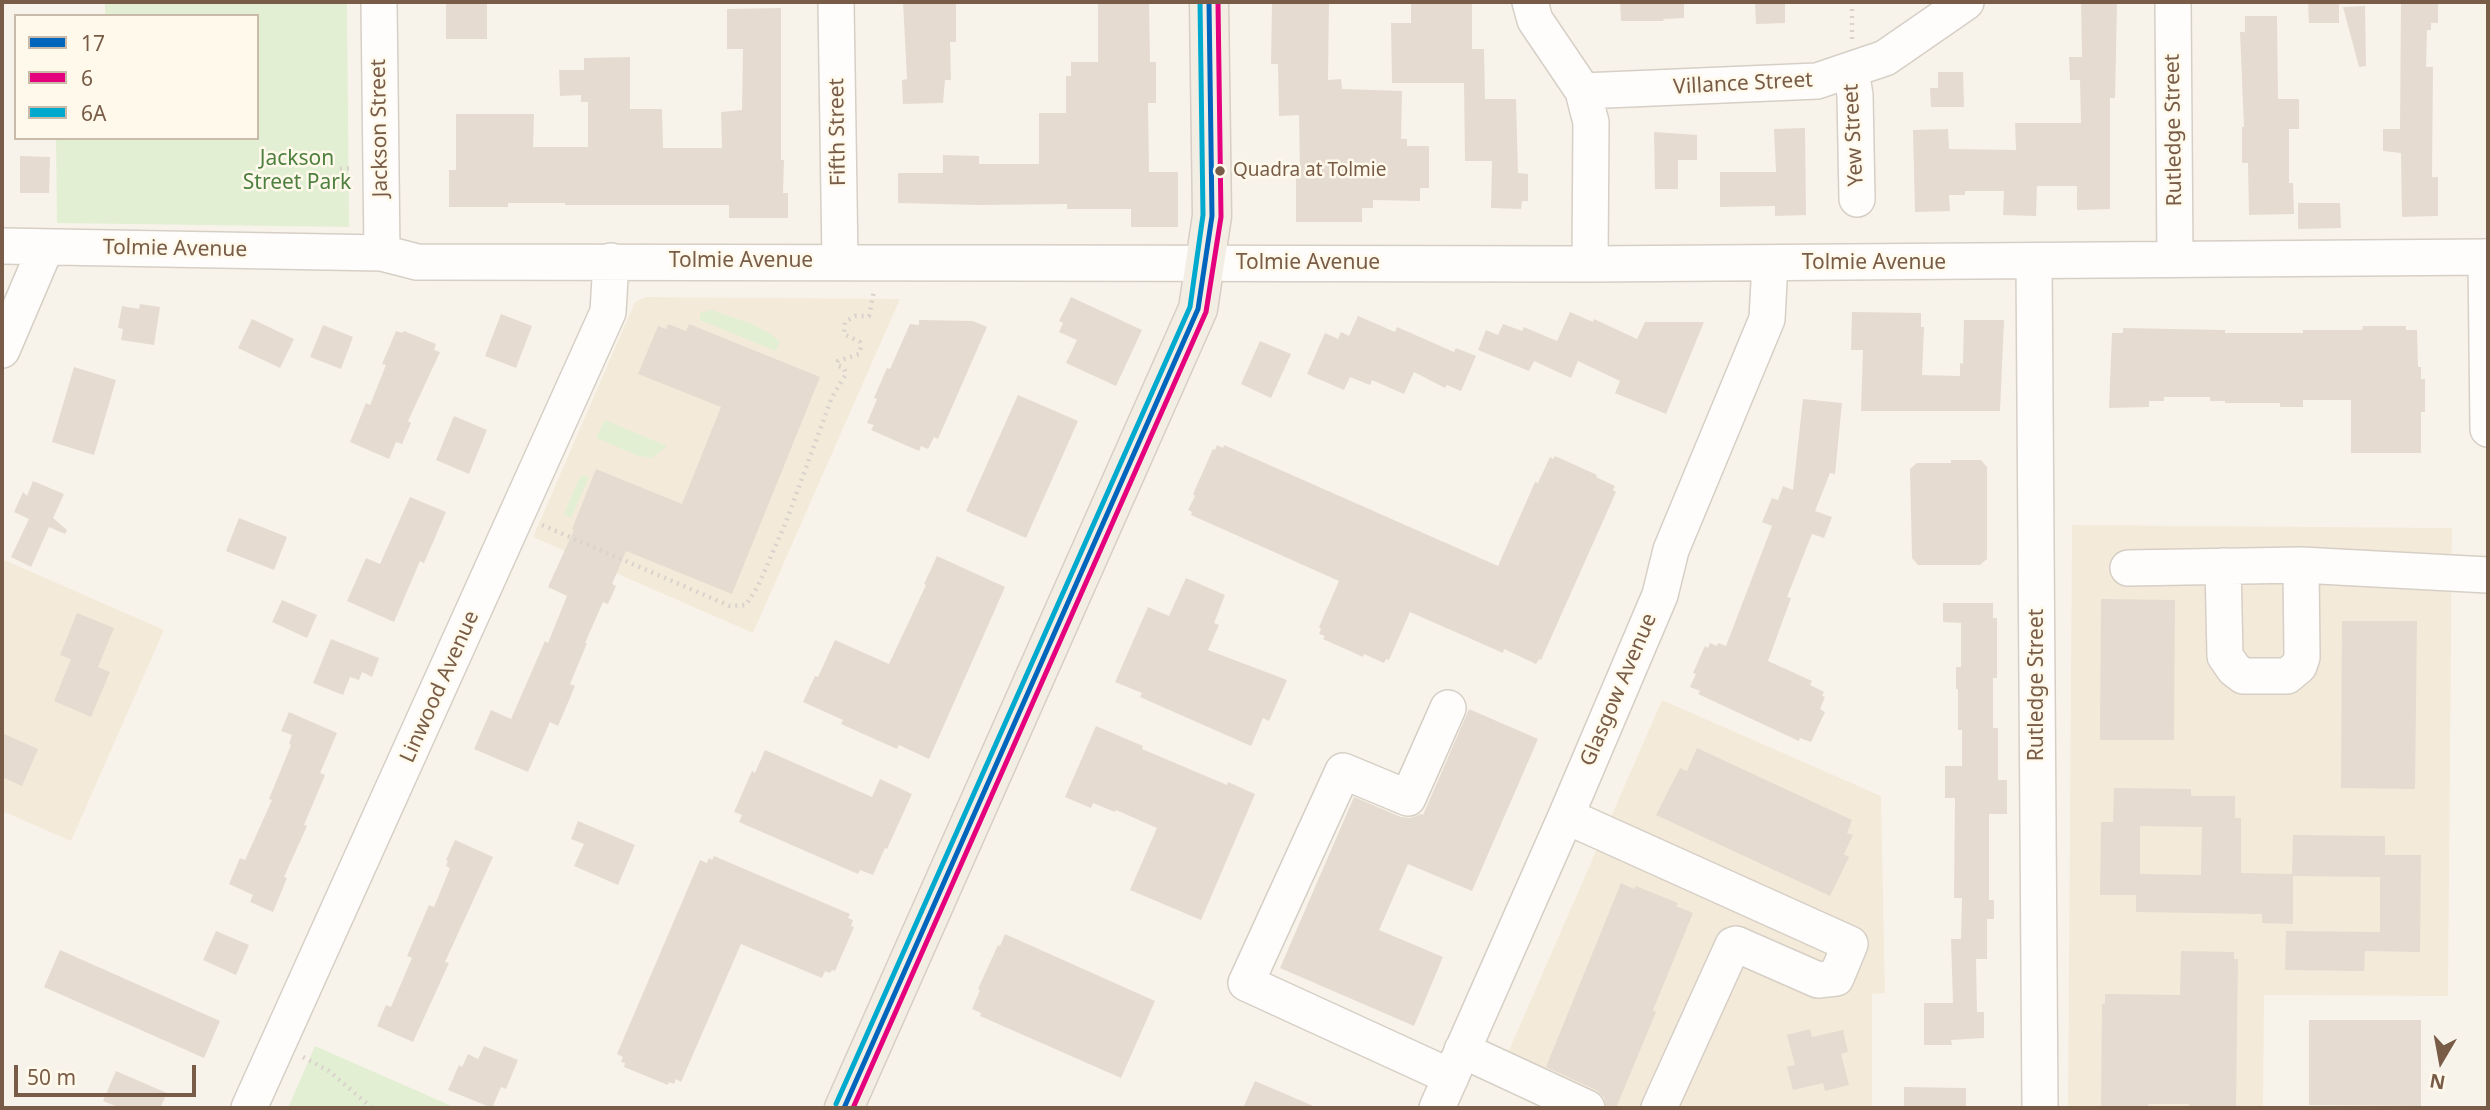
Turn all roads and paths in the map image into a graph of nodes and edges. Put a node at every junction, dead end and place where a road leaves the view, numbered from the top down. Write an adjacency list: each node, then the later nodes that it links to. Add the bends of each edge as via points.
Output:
1 (379, 2): 12 (street, Jackson Street)
2 (836, 2): 16 (street, Fifth Street)
3 (1209, 2): 18 (main road, via 1212,216)
4 (1530, 2): 8 (street, via 1535,20)
5 (1966, 2): 7 (street, Villance Street, via 1885,58)
6 (2173, 2): 14 (street, Rutledge Street)
7 (1851, 71): 8 (street, Villance Street, via 1817,81); 9 (street, Yew Street)
8 (1583, 91): 20 (street, via 1591,122)
9 (1857, 199)
10 (2, 246): 11 (street, Tolmie Avenue)
11 (46, 247): 12 (street, Tolmie Avenue); 22 (street)
12 (382, 253): 15 (street, Tolmie Avenue, via 417,262)
13 (2487, 257): 14 (street, Tolmie Avenue); 23 (street)
14 (2175, 259): 17 (street, Tolmie Avenue)
15 (611, 261): 16 (street, Tolmie Avenue); 24 (street, Linwood Avenue, via 608,312)
16 (840, 261): 18 (street, Tolmie Avenue)
17 (2034, 261): 19 (street, Tolmie Avenue); 39 (street, Rutledge Street)
18 (1206, 262): 20 (street, Tolmie Avenue); 35 (main road, via 1198,309)
19 (1770, 263): 20 (street, Tolmie Avenue); 30 (street, Glasgow Avenue, via 1767,319 1671,550 1660,595)
20 (1590, 264)
21 (869, 316): 24 (path, via 845,322 844,334 860,342 859,354 838,361 846,374 832,397 786,522 746,606 730,606)
22 (2, 349)
23 (2488, 429)
24 (518, 516): 33 (street, Linwood Avenue)
25 (2301, 565): 26 (street); 26 (street, via 2302,657 2287,676 2243,676 2225,656); 28 (street)
26 (2223, 566): 27 (street)
27 (2128, 568)
28 (2488, 575)
29 (1448, 708): 32 (street, via 1408,798 1343,771 1246,983)
30 (1566, 816): 32 (street, Glasgow Avenue); 38 (street, via 1851,947 1836,978 1818,980 1733,945)
31 (302, 1056): 34 (path, via 330,1071)
32 (1457, 1063): 36 (street, Glasgow Avenue); 37 (street)
33 (249, 1108)
34 (372, 1108)
35 (844, 1108)
36 (1437, 1108)
37 (1587, 1108)
38 (1659, 1108)
39 (2040, 1108)

